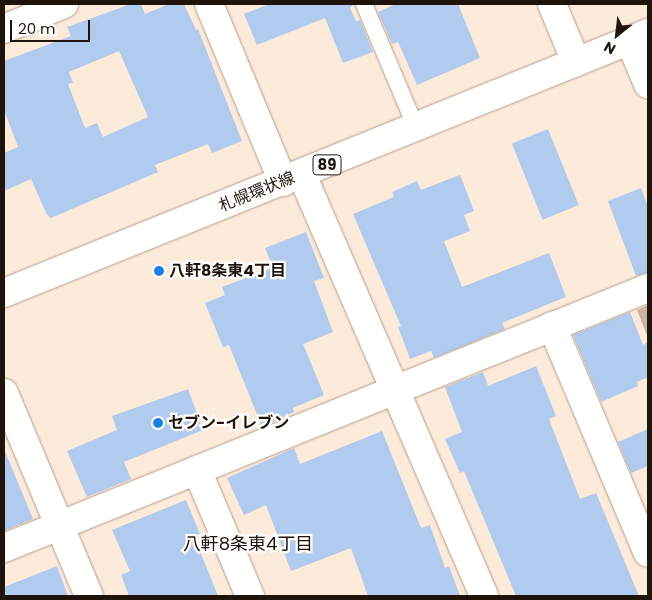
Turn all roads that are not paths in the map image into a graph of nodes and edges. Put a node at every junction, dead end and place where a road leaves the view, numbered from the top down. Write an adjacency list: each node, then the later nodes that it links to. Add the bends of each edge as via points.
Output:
1 (64, 4): 5 (street)
2 (209, 4): 10 (street)
3 (364, 4): 9 (lane)
4 (552, 4): 7 (street)
5 (4, 29)
6 (639, 37): 7 (street, 札幌環状線 / 89); 8 (street)
7 (576, 62): 9 (street, 札幌環状線 / 89)
8 (648, 84)
9 (416, 128): 10 (street, 札幌環状線 / 89)
10 (292, 179): 12 (street, 札幌環状線 / 89); 14 (street)
11 (648, 288): 13 (street)
12 (4, 292)
13 (552, 326): 14 (street); 19 (street)
14 (397, 388): 16 (street); 22 (street)
15 (4, 394): 17 (street)
16 (197, 470): 17 (street); 21 (street)
17 (59, 525): 18 (street); 20 (street)
18 (4, 548)
19 (648, 553)
20 (89, 596)
21 (250, 596)
22 (484, 596)

